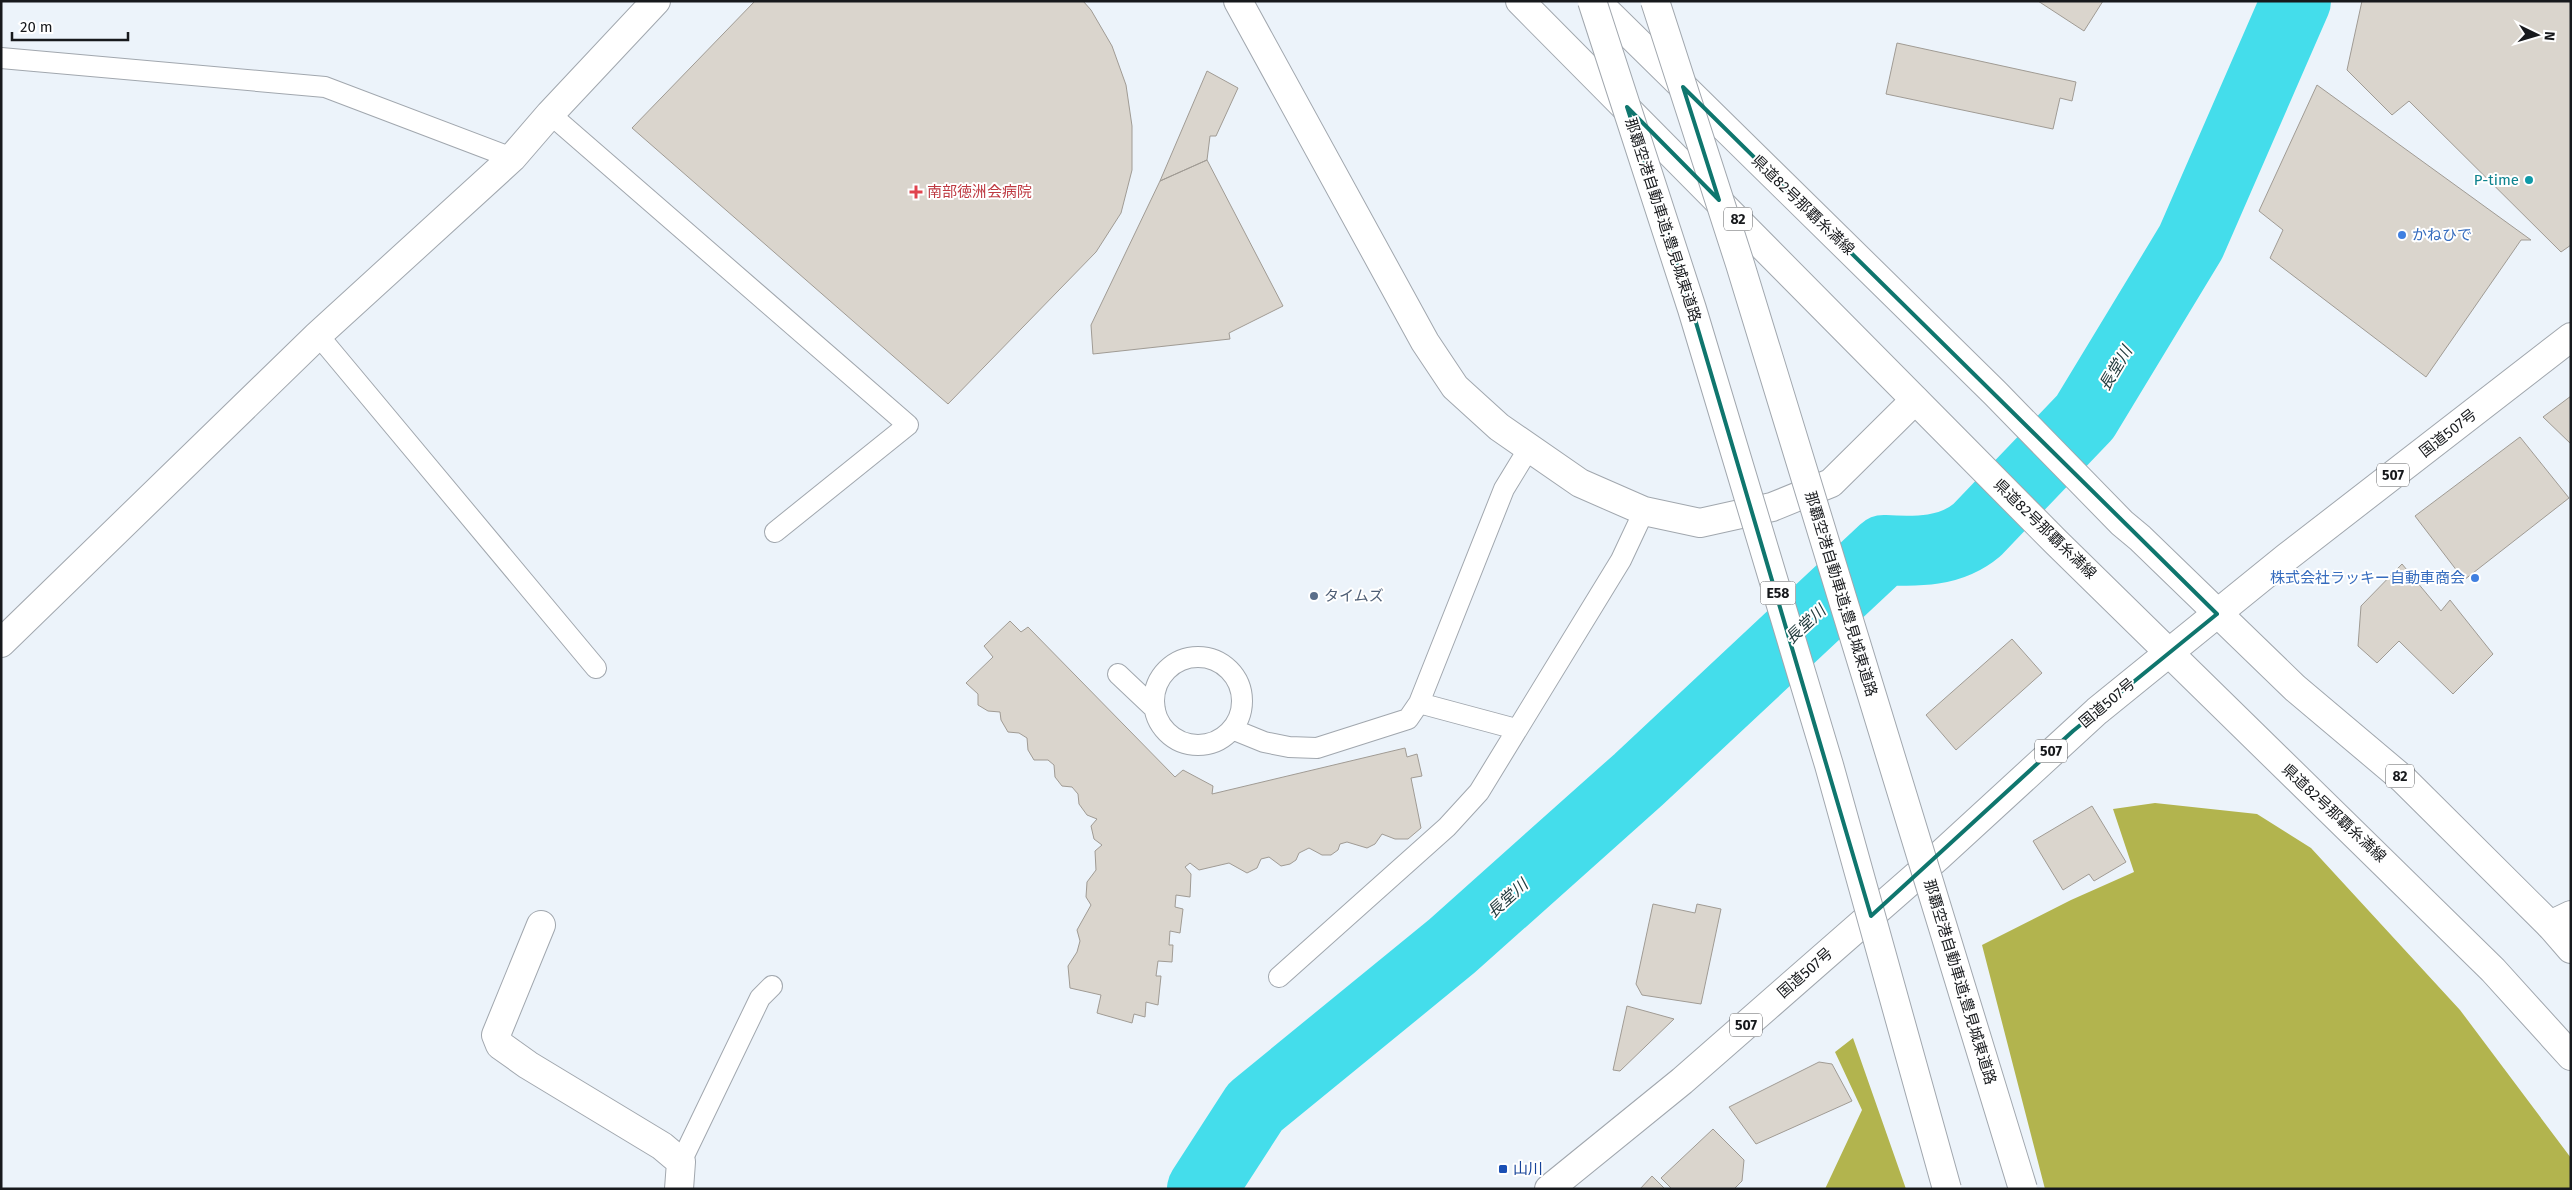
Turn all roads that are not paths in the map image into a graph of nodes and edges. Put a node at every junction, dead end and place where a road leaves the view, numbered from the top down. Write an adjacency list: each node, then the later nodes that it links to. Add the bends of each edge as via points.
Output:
1 (656, 1): 7 (main road)
2 (1238, 1): 12 (main road, via 1430,350 1455,387)
3 (1520, 1): 11 (main road, 県道82号那覇糸満線 / 82)
4 (1594, 1): 15 (main road, 県道82号那覇糸満線 / 82); 32 (main road, 那覇空港自動車道;豊見城東道路 / E58, bridge, via 1692,309 1829,765)
5 (1655, 1): 33 (main road, 那覇空港自動車道;豊見城東道路, bridge, via 1743,274)
6 (1, 58): 8 (lane, via 325,87)
7 (550, 114): 8 (main road); 14 (lane, via 908,425)
8 (512, 158): 9 (main road)
9 (318, 335): 16 (main road); 18 (lane)
10 (2571, 338): 15 (main road, 国道507号 / 507)
11 (1915, 400): 13 (main road, via 1831,483 1772,507 1700,523); 17 (main road, 県道82号那覇糸満線 / 82)
12 (1529, 448): 13 (main road, via 1580,483); 20 (lane, via 1504,489)
13 (1644, 511): 23 (lane, via 1621,560)
14 (775, 532)
15 (2218, 614): 17 (main road, 国道507号 / 507); 24 (main road, 県道82号那覇糸満線 / 82, via 2295,688 2403,779)
16 (1, 643)
17 (2168, 652): 29 (main road, 県道82号那覇糸満線 / 82, via 2493,970); 31 (main road, 国道507号 / 507, via 2073,731 1939,856 1682,1081)
18 (596, 668)
19 (1118, 674): 21 (lane)
20 (1419, 703): 22 (lane, via 1408,719 1318,748 1264,742); 23 (lane)
21 (1155, 709): 22 (lane, via 1160,723 1180,742 1208,744); 22 (lane, via 1158,682 1167,670 1193,657 1208,658 1232,673 1239,686 1242,701)
22 (1232, 729)
23 (1516, 729): 27 (lane, via 1479,792 1447,826)
24 (2560, 920): 26 (main road, 県道82号那覇糸満線 / 82)
25 (541, 925): 30 (main road, via 496,1034 500,1045 662,1146)
26 (2571, 950)
27 (1279, 978)
28 (772, 986): 30 (lane, via 760,998)
29 (2571, 1056)
30 (680, 1176)
31 (1549, 1189)
32 (1947, 1189)
33 (2023, 1189)

